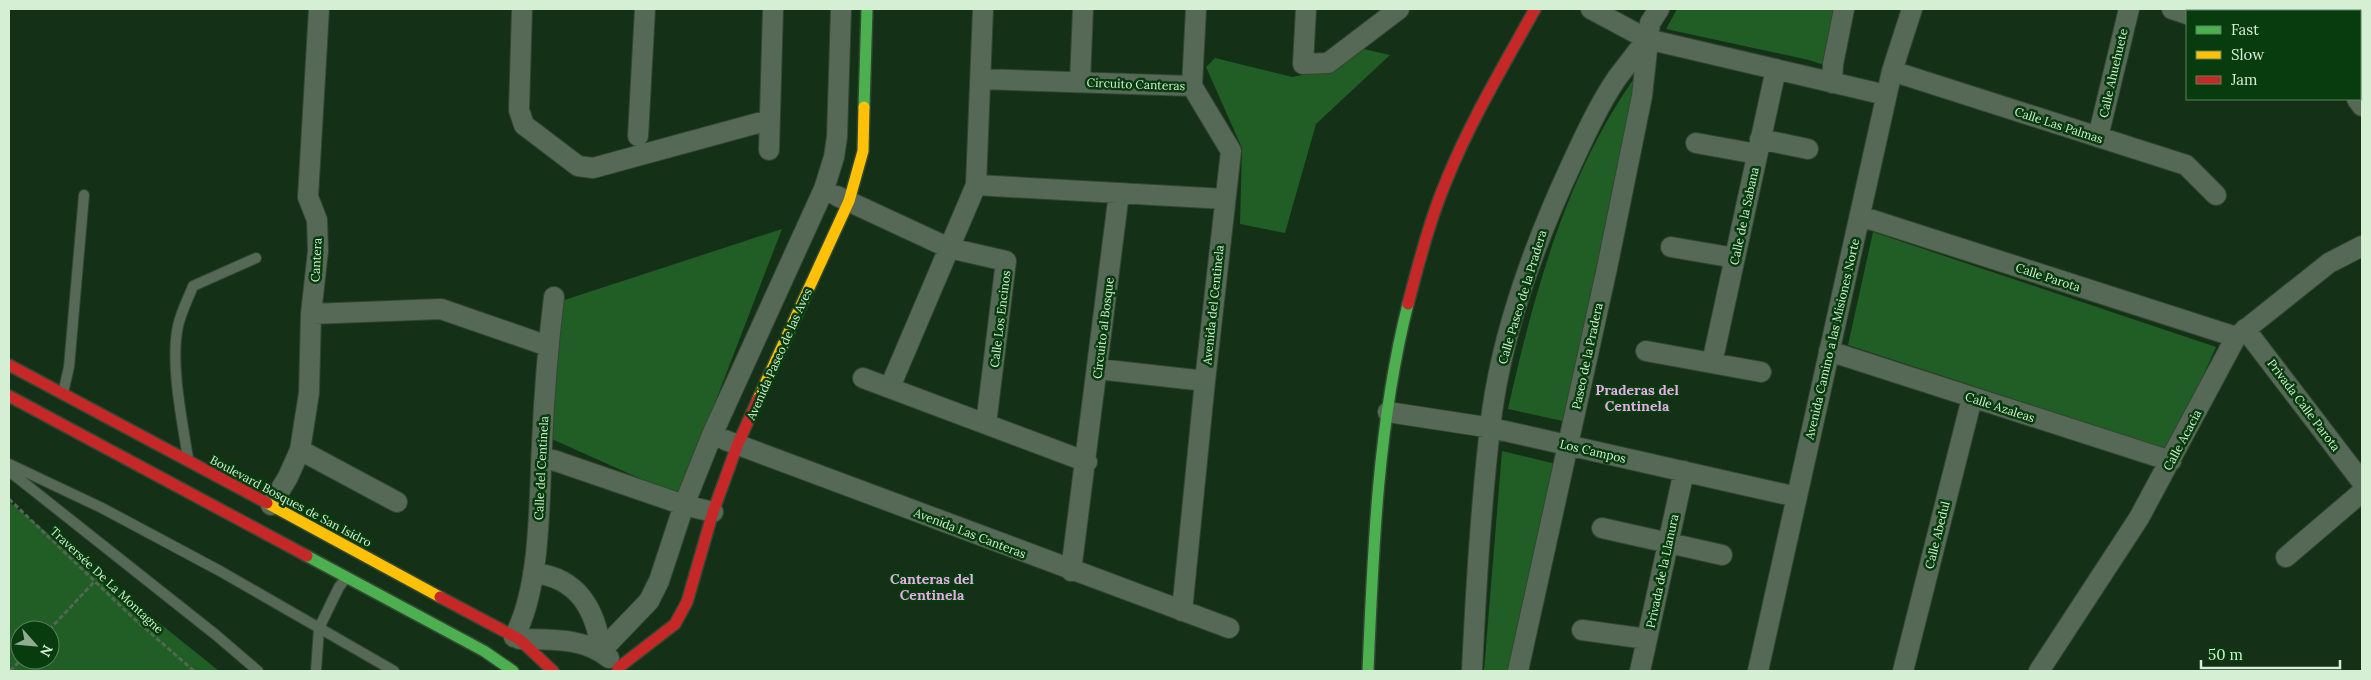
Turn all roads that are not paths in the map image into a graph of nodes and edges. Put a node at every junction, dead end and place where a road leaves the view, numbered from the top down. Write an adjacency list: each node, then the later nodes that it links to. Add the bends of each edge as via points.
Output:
1 (318, 9): 49 (street, Cantera, via 308,197 317,220 318,251)
2 (522, 9): 28 (street, via 519,110 524,125 578,166 593,168)
3 (645, 9): 29 (street)
4 (774, 9): 28 (street)
5 (841, 9): 36 (street, via 837,137)
6 (867, 9): 41 (street, Avenida Paseo de las Aves, via 863,151)
7 (983, 9): 23 (street)
8 (1083, 9): 24 (street, Circuito Canteras)
9 (1196, 9): 26 (street)
10 (1306, 9): 11 (street, via 1304,64 1328,63)
11 (1398, 9)
12 (1535, 9): 66 (street, via 1469,132 1438,203 1412,285)
13 (1591, 9): 20 (street)
14 (1659, 9): 20 (street, via 1650,23)
15 (1844, 9): 25 (street)
16 (1912, 9): 22 (street, Avenida Camino a las Misiones Norte)
17 (2129, 9): 30 (street, Calle Ahuehuete)
18 (2172, 9): 19 (street)
19 (2186, 14)
20 (1647, 39): 21 (street); 68 (street, Calle Paseo de la Pradera, via 1616,79 1550,210 1504,351); 70 (street, Paseo de la Pradera, via 1642,96)
21 (1776, 69): 25 (street); 32 (street, Calle de la Sabana)
22 (1892, 71): 27 (street, Avenida Camino a las Misiones Norte); 30 (street, Calle Las Palmas)
23 (981, 79): 24 (street, Circuito Canteras); 35 (street)
24 (1080, 82): 26 (street, Circuito Canteras)
25 (1832, 83): 27 (street)
26 (1192, 86): 40 (street, Avenida del Centinela, via 1231,151)
27 (1886, 96): 42 (street, Avenida Camino a las Misiones Norte)
28 (769, 120): 34 (street)
29 (638, 136)
30 (2098, 137): 39 (street, Calle Las Palmas, via 2186,165)
31 (1696, 143): 32 (street)
32 (1759, 146): 33 (street); 47 (street, Calle de la Sabana)
33 (1808, 149)
34 (769, 150)
35 (976, 185): 37 (street); 45 (street)
36 (824, 189): 41 (street, Calle Los Encinos); 51 (street)
37 (1119, 193): 40 (street); 58 (street, Circuito al Bosque)
38 (84, 195): 63 (lane, via 69,367)
39 (2216, 195)
40 (1225, 199): 61 (street, Avenida del Centinela)
41 (849, 201): 45 (street, Calle Los Encinos); 52 (street, Avenida Paseo de las Aves)
42 (1860, 216): 50 (street, Calle Parota); 55 (street, Avenida Camino a las Misiones Norte)
43 (2362, 246): 50 (street, Calle Acacia, via 2329,263)
44 (1671, 247): 47 (street)
45 (949, 248): 62 (street); 67 (street, Calle Los Encinos, via 1006,261)
46 (256, 258): 74 (lane, via 194,286 178,325 175,353)
47 (1735, 258): 56 (street, Calle de la Sabana)
48 (554, 297): 53 (street, Calle del Centinela)
49 (311, 314): 53 (street, via 441,309); 72 (street, Cantera, via 309,393)
50 (2241, 333): 75 (street, Calle Acacia); 80 (street, Privada Calle Parota)
51 (758, 334): 52 (street); 69 (street)
52 (783, 345): 71 (street, Avenida Paseo de las Aves)
53 (548, 346): 92 (street, Calle del Centinela, via 540,509)
54 (1646, 350): 56 (street)
55 (1829, 351): 65 (street, Calle Azaleas); 82 (street, Avenida Camino a las Misiones Norte)
56 (1712, 363): 59 (street)
57 (9, 365): 63 (street, Boulevard Bosques de San Isidro)
58 (1098, 369): 61 (street); 76 (street, Circuito al Bosque)
59 (1760, 372)
60 (863, 378): 62 (street)
61 (1205, 381): 94 (street, Avenida del Centinela)
62 (890, 387): 67 (street)
63 (63, 394): 74 (street, Boulevard Bosques de San Isidro)
64 (9, 396): 93 (street)
65 (1972, 398): 75 (street, Calle Azaleas); 112 (street, Calle Abedul)
66 (1388, 412): 68 (street, Los Campos); 107 (street, via 1372,549)
67 (986, 424): 76 (street)
68 (1492, 428): 70 (street, Los Campos); 108 (street, Calle Paseo de la Pradera, via 1476,587)
69 (712, 435): 71 (street, Avenida Las Canteras); 85 (street)
70 (1568, 445): 79 (street, Los Campos); 109 (street, Paseo de la Pradera)
71 (737, 446): 86 (street, Avenida Paseo de las Aves); 91 (street, Avenida Las Canteras)
72 (300, 450): 83 (street); 84 (street, Cantera)
73 (552, 460): 85 (street)
74 (189, 461): 84 (street, Boulevard Bosques de San Isidro)
75 (2171, 461): 113 (street, Calle Acacia, via 2139,518)
76 (1086, 462): 91 (street, Circuito al Bosque)
77 (9, 464): 95 (lane, via 102,508)
78 (9, 471): 102 (lane)
79 (1684, 471): 82 (street, Los Campos); 88 (street, Privada de la Llanura)
80 (2362, 482)
81 (2362, 492): 90 (street)
82 (1796, 497): 111 (street, Avenida Camino a las Misiones Norte)
83 (397, 502)
84 (271, 505): 98 (street, Boulevard Bosques de San Isidro)
85 (684, 505): 86 (street); 100 (street, via 659,581 649,601)
86 (713, 512): 101 (street, Avenida Paseo de las Aves, via 687,602 675,624)
87 (1602, 528): 88 (street)
88 (1668, 543): 89 (street); 99 (street, Privada de la Llanura)
89 (1722, 555)
90 (2286, 556)
91 (1071, 571): 94 (street, Avenida Las Canteras)
92 (533, 573): 98 (street, Calle del Centinela, via 528,606); 100 (street, via 564,582 580,594 592,611)
93 (346, 578): 95 (lane); 105 (street, via 484,651)
94 (1182, 611): 96 (street, Avenida Las Canteras)
95 (319, 628): 103 (lane); 104 (lane)
96 (1229, 628)
97 (1582, 630): 99 (street)
98 (516, 638): 100 (street, via 568,640); 106 (street, Boulevard Bosques de San Isidro)
99 (1647, 639): 110 (street, Privada de la Llanura)
100 (601, 651): 101 (street)
101 (619, 670)
102 (258, 671)
103 (316, 671)
104 (394, 671)
105 (513, 671)
106 (553, 671)
107 (1368, 671)
108 (1472, 671)
109 (1518, 671)
110 (1640, 671)
111 (1758, 671)
112 (1903, 671)
113 (2039, 671)

